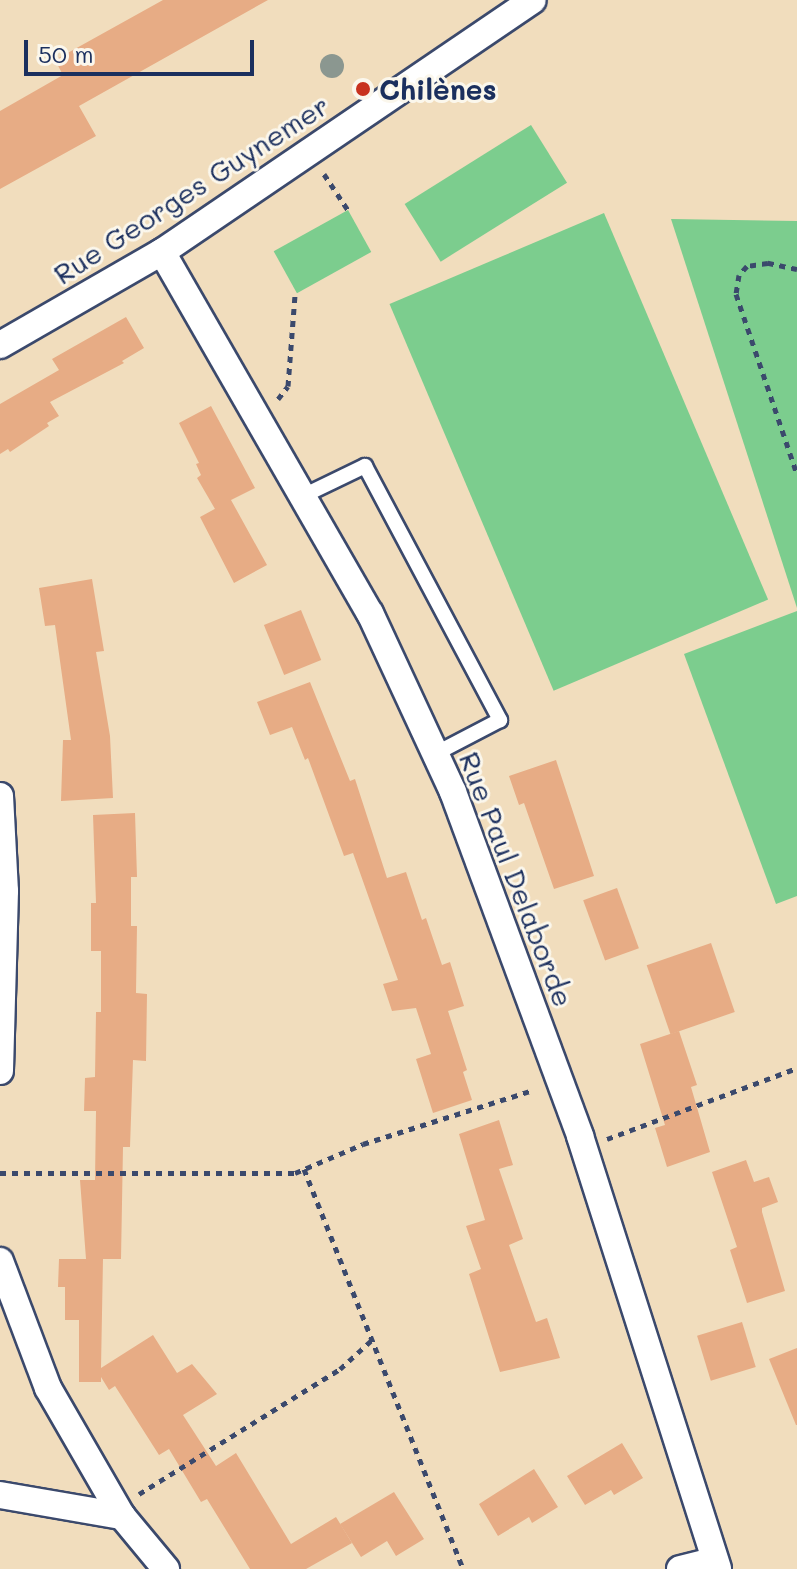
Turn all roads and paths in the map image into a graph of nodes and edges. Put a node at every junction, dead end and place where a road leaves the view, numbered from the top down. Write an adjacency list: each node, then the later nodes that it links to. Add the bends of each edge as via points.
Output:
1 (533, 0): 2 (street, Rue Georges Guynemer)
2 (310, 153): 3 (path); 4 (street, Rue Georges Guynemer)
3 (348, 210)
4 (162, 252): 7 (street, Rue Georges Guynemer); 8 (street, Rue Paul Delaborde)
5 (797, 269): 9 (path, via 768,263 747,266 739,275 736,294)
6 (295, 294): 8 (path, via 288,386)
7 (0, 345)
8 (260, 423): 10 (street, Rue Paul Delaborde)
9 (797, 474)
10 (303, 496): 11 (street, Rue Paul Delaborde, via 370,613); 11 (lane, via 365,466 500,720)
11 (435, 754): 15 (street, Rue Paul Delaborde, via 498,906)
12 (0, 796): 14 (street, via 5,891)
13 (797, 1068): 16 (path)
14 (0, 1071)
15 (558, 1082): 16 (street, Rue Paul Delaborde); 17 (path, via 363,1144)
16 (584, 1148): 23 (street, Rue Paul Delaborde)
17 (304, 1169): 18 (path); 20 (path)
18 (0, 1173)
19 (0, 1261): 22 (street, via 48,1388)
20 (374, 1338): 22 (path, via 340,1369 140,1494); 25 (path)
21 (0, 1495): 22 (street)
22 (122, 1516): 24 (street)
23 (716, 1565): 26 (street)
24 (166, 1569)
25 (463, 1569)
26 (680, 1569)

